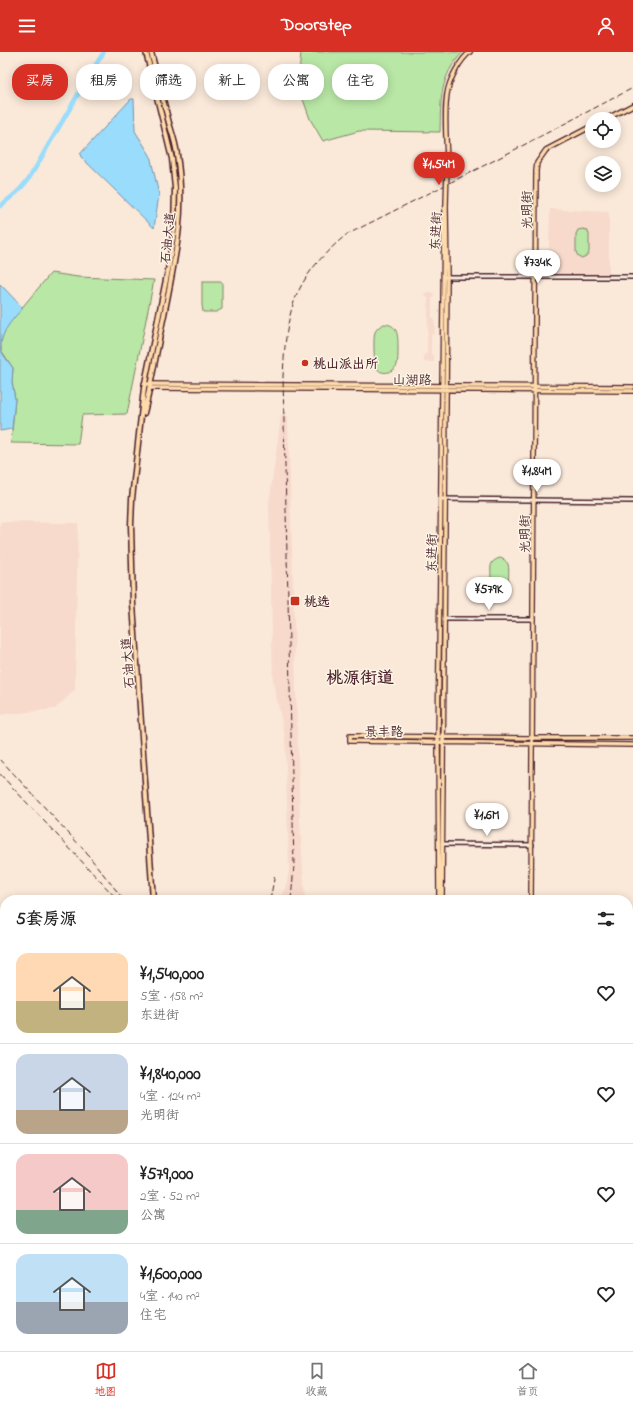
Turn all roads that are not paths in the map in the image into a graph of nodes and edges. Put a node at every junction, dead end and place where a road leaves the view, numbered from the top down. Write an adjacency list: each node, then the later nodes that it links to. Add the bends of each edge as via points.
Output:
1 (146, 52): 10 (highway, 石油大道, via 172,159 175,207 169,265)
2 (151, 52): 11 (highway, 石油大道, via 178,156 181,212 173,273)
3 (470, 52): 7 (main road, 东进街, bridge, via 458,67 448,89 446,106)
4 (633, 105): 5 (main road)
5 (620, 112)
6 (585, 130): 8 (main road, 光明街, via 546,150 537,163)
7 (445, 276): 8 (street); 13 (main road, 东进街)
8 (536, 277): 9 (street); 14 (main road, 光明街)
9 (633, 277)
10 (144, 386): 11 (main road, 山湖路); 16 (highway, 石油大道)
11 (150, 386): 13 (main road, 山湖路); 16 (highway, 石油大道)
12 (633, 387): 14 (main road, 山湖路)
13 (444, 388): 14 (main road, 山湖路); 17 (main road, 东进街)
14 (535, 389): 15 (main road, 山湖路); 18 (main road, 光明街)
15 (633, 391)
16 (140, 425): 28 (highway, 石油大道, via 132,499 131,565)
17 (443, 499): 18 (street); 20 (main road, 东进街); 23 (main road, 东进街)
18 (534, 500): 19 (street); 21 (main road, 光明街)
19 (633, 501)
20 (444, 619): 21 (street); 23 (main road, 东进街)
21 (534, 619): 24 (main road, 光明街)
22 (633, 738): 24 (main road, 景丰路)
23 (440, 739): 23 (main road, 景丰路, via 350,736 350,741); 24 (main road, 景丰路); 26 (main road, 东进街); 29 (main road, 东进街)
24 (533, 741): 25 (main road, 景丰路); 27 (main road, 光明街)
25 (633, 745)
26 (442, 844): 27 (street); 30 (main road, 东进街)
27 (532, 845): 31 (main road, 光明街)
28 (154, 895)
29 (439, 895)
30 (442, 895)
31 (531, 895)

